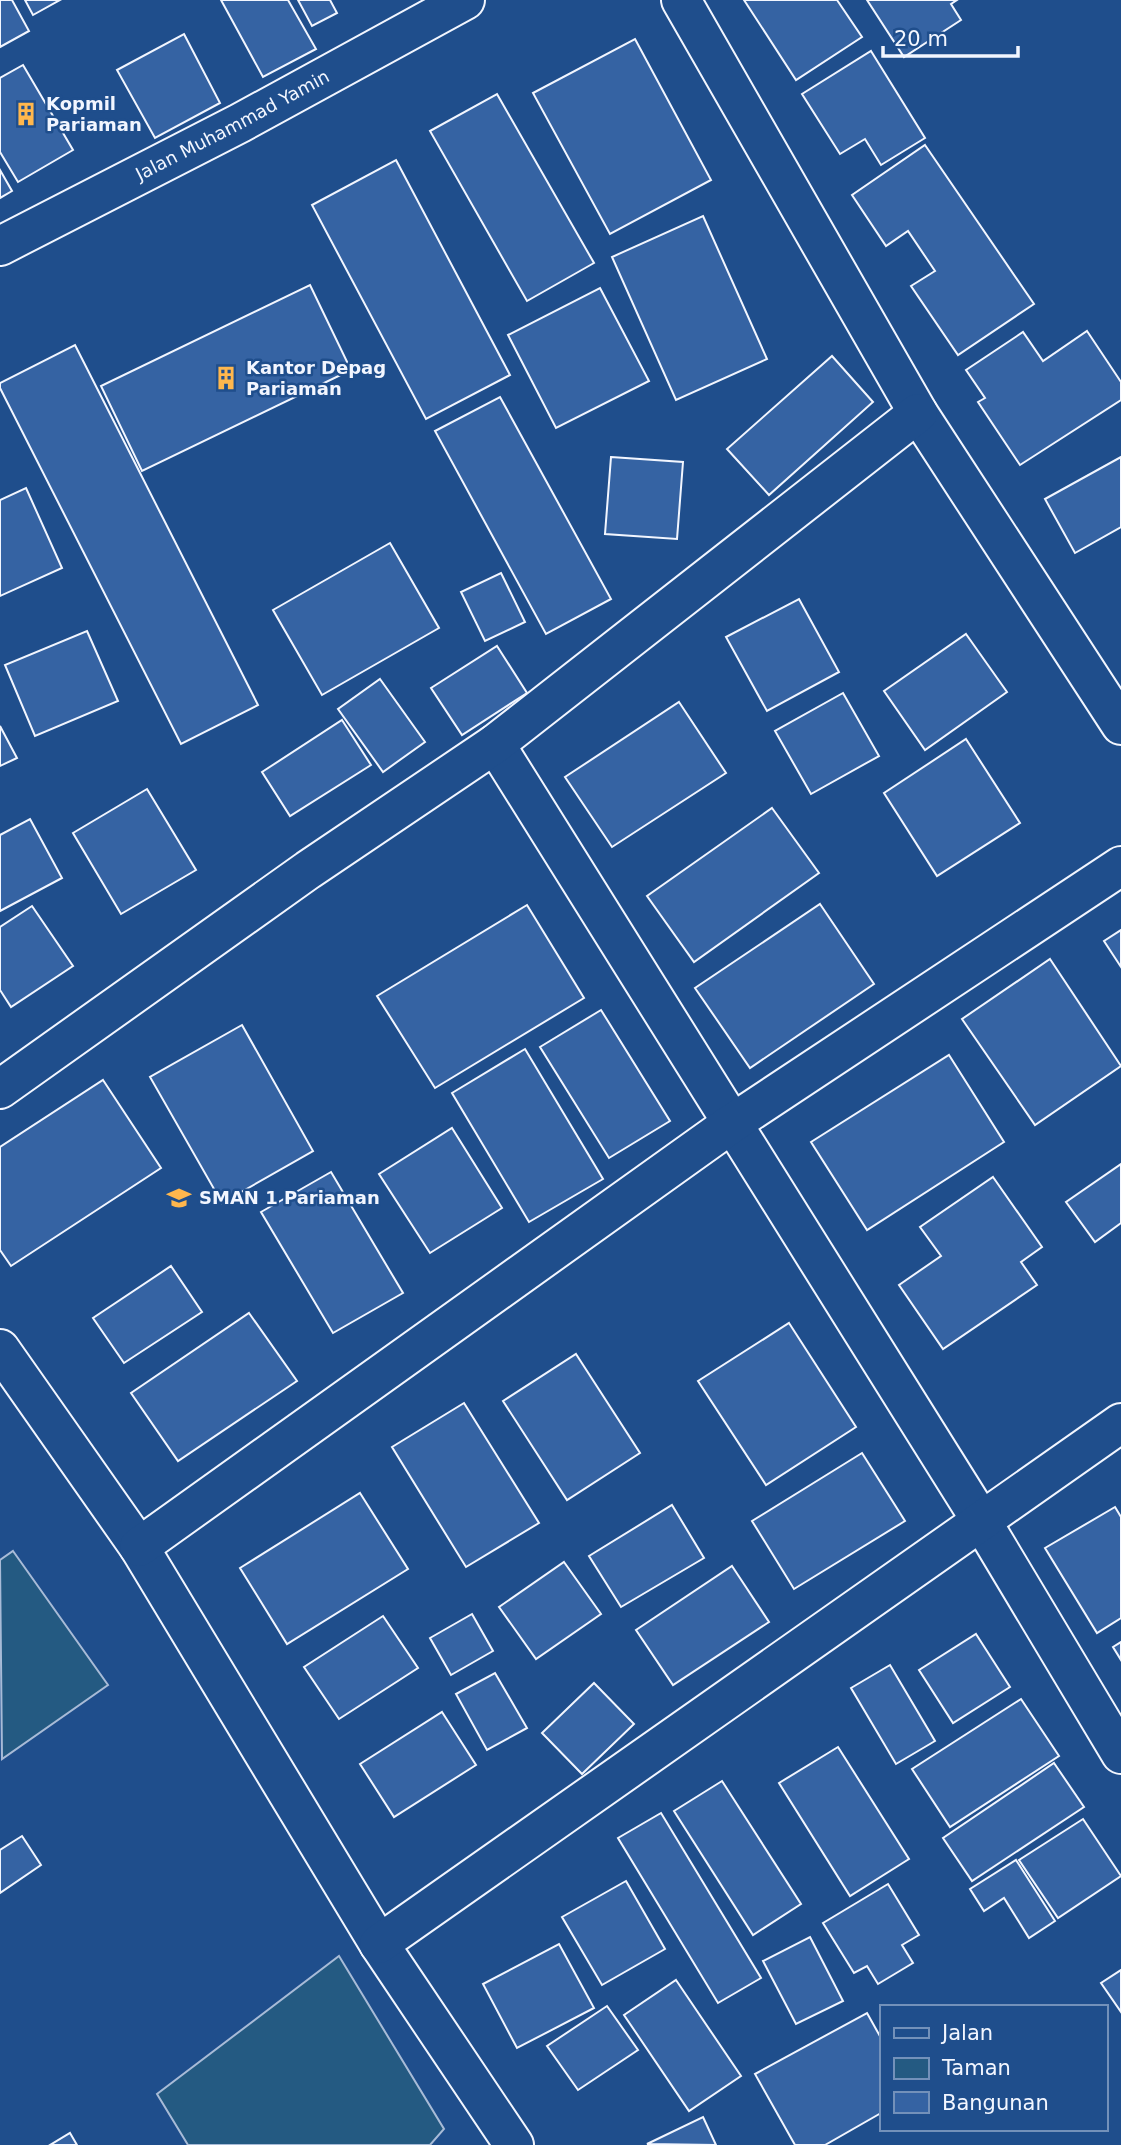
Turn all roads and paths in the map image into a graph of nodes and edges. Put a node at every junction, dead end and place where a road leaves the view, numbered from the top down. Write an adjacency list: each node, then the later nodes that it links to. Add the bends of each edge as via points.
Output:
1 (465, 0): 3 (street, Jalan Muhammad Yamin, via 240,123)
2 (681, 0): 4 (street)
3 (0, 246)
4 (918, 413): 5 (street); 6 (street)
5 (1121, 724)
6 (495, 744): 8 (street, via 308,870); 9 (street)
7 (1121, 866): 9 (street)
8 (0, 1089)
9 (731, 1124): 12 (street); 13 (street)
10 (0, 1349): 13 (street)
11 (1121, 1423): 12 (street)
12 (982, 1522): 14 (street); 15 (street)
13 (139, 1548): 15 (street)
14 (1121, 1754)
15 (379, 1944): 16 (street)
16 (514, 2145)

